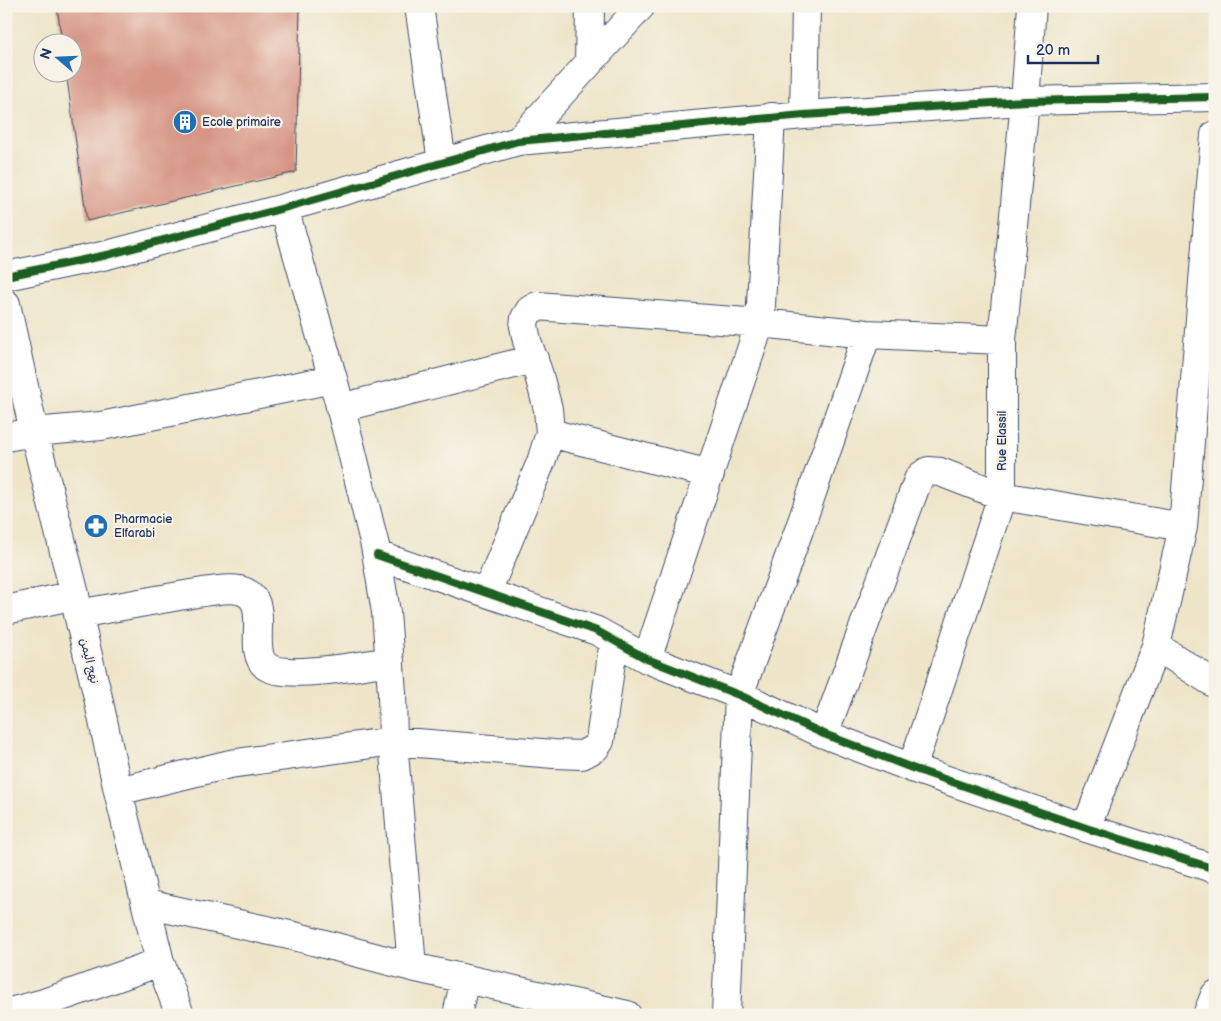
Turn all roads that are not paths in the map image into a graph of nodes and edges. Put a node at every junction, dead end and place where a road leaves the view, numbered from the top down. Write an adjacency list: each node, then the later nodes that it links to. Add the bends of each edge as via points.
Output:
1 (419, 6): 13 (street)
2 (590, 6): 6 (street)
3 (641, 6): 6 (street)
4 (806, 6): 9 (street)
5 (1032, 6): 8 (street, Rue Elassil)
6 (589, 63): 12 (street)
7 (1215, 97): 8 (street)
8 (1025, 102): 9 (street); 19 (street, Rue Elassil)
9 (804, 115): 10 (street)
10 (771, 117): 12 (street); 17 (street)
11 (1215, 134): 28 (street)
12 (518, 141): 13 (street)
13 (442, 162): 14 (street)
14 (284, 208): 15 (street, via 107,255); 21 (street)
15 (6, 276)
16 (6, 304): 23 (street, نهج اليمن)
17 (760, 323): 18 (street); 20 (street, via 537,306 530,310 524,326); 26 (street)
18 (866, 334): 19 (street); 38 (street)
19 (1002, 340): 27 (street, Rue Elassil)
20 (534, 359): 22 (street); 24 (street, via 548,409)
21 (333, 379): 22 (street); 23 (street, via 101,426)
22 (340, 408): 29 (street)
23 (34, 432): 25 (street); 31 (street, نهج اليمن)
24 (550, 433): 26 (street); 30 (street)
25 (6, 437)
26 (710, 474): 35 (street)
27 (1002, 496): 28 (street); 39 (street, via 935,471 921,476); 41 (street, Rue Elassil)
28 (1183, 527): 34 (street)
29 (376, 554): 30 (street); 36 (street)
30 (487, 592): 33 (street, via 584,625)
31 (76, 604): 32 (street); 36 (street, via 239,590 258,606 260,658 267,666 284,672 312,671); 42 (street, نهج اليمن)
32 (6, 610)
33 (614, 640): 35 (street); 40 (street, via 600,741 582,755)
34 (1156, 646): 37 (street); 43 (street)
35 (647, 659): 38 (street)
36 (390, 661): 40 (street)
37 (1215, 684)
38 (739, 695): 39 (street); 55 (street)
39 (824, 734): 41 (street)
40 (393, 741): 42 (street, via 230,764); 47 (street)
41 (912, 768): 43 (street)
42 (118, 791): 45 (street, نهج اليمن)
43 (1086, 828): 44 (street)
44 (1215, 869)
45 (146, 904): 46 (street, نهج اليمن); 47 (street, via 294,936)
46 (160, 962): 50 (street); 53 (street, نهج اليمن)
47 (412, 967): 48 (street)
48 (465, 979): 52 (street); 54 (street)
49 (1215, 995): 56 (street)
50 (47, 1009): 51 (street)
51 (6, 1012)
52 (616, 1013)
53 (180, 1015)
54 (457, 1015)
55 (726, 1015)
56 (1207, 1015)

